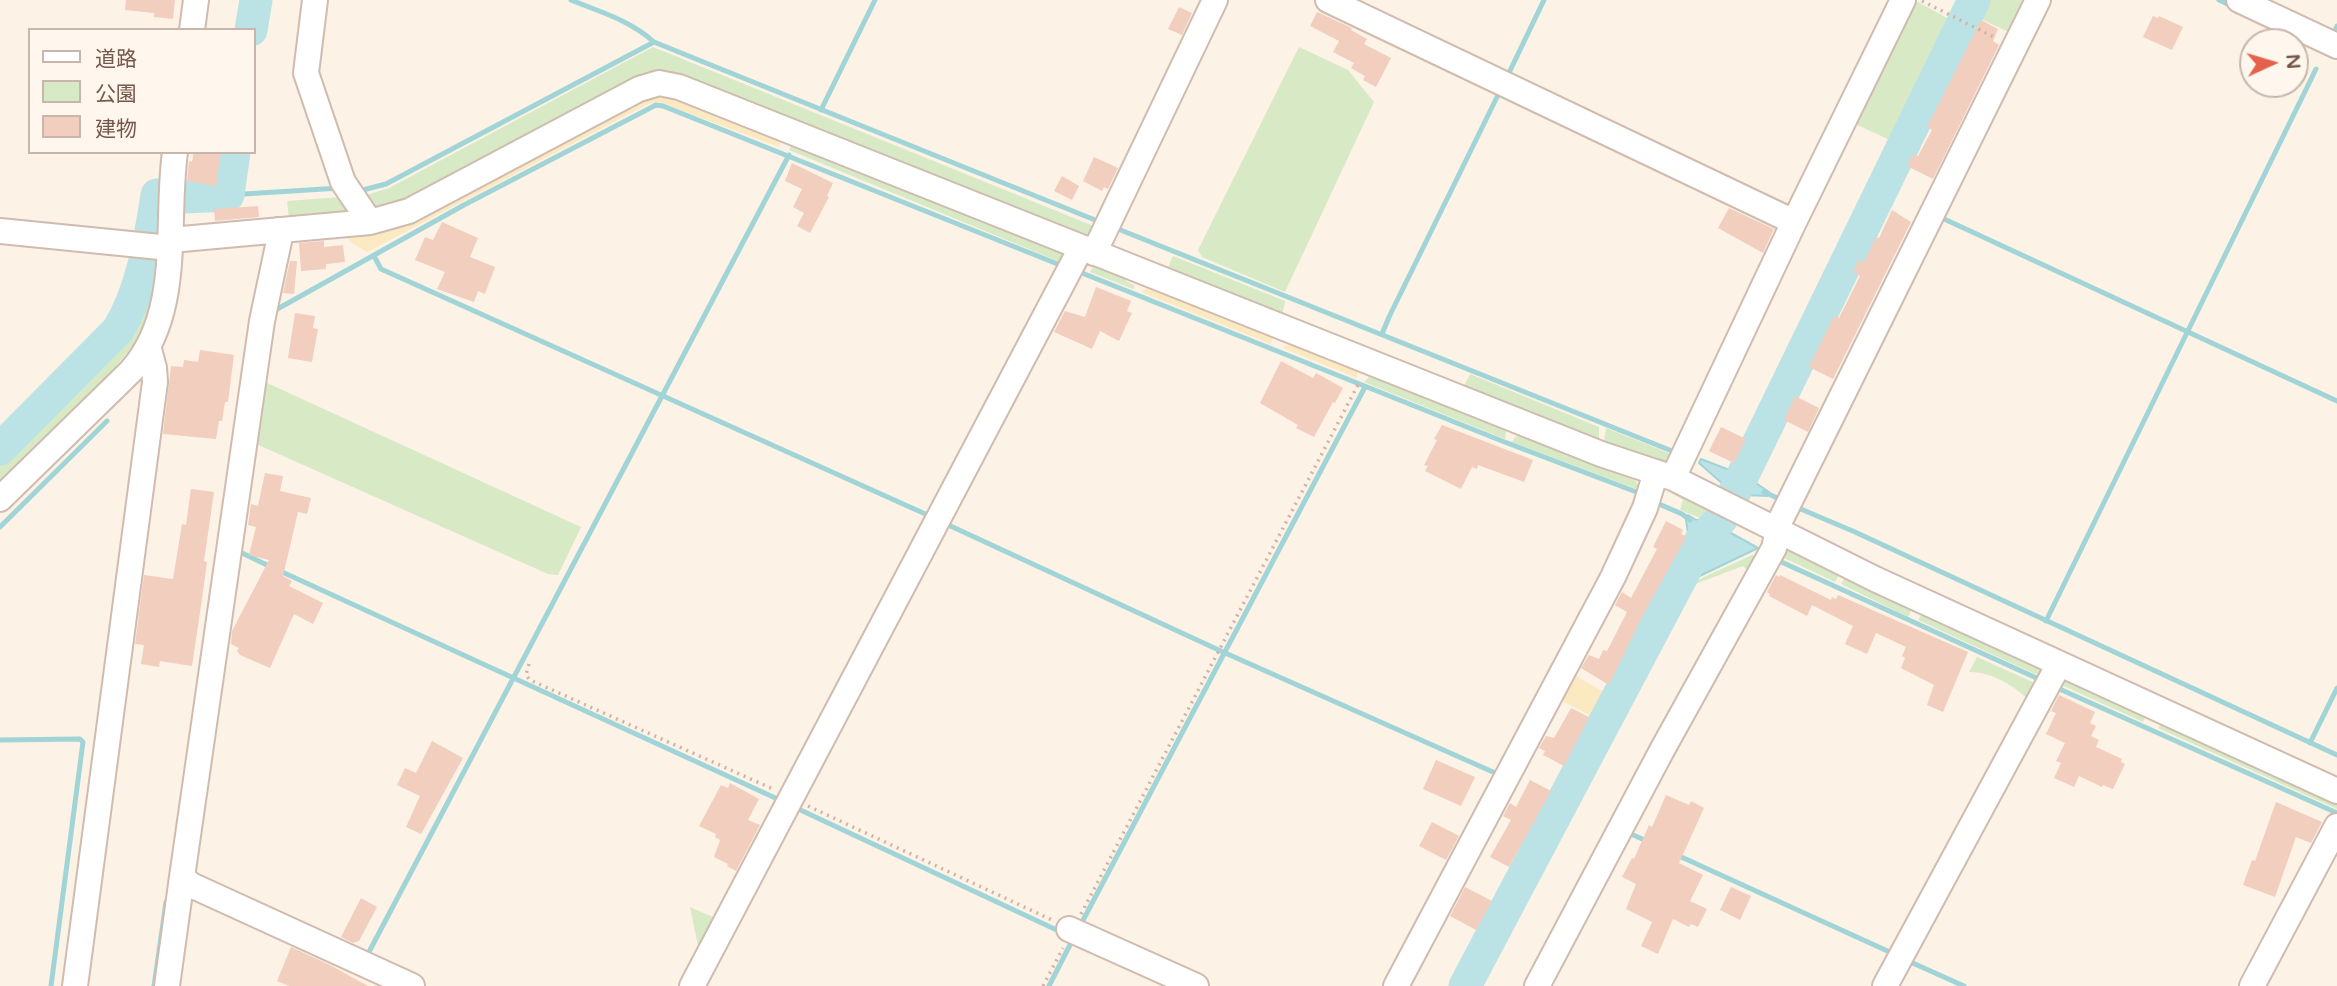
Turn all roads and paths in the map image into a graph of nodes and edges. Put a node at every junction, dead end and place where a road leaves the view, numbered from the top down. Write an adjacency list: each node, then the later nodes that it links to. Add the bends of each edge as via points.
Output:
1 (196, 0): 10 (street)
2 (315, 0): 13 (street, via 306,73 346,188)
3 (1215, 0): 18 (street)
4 (1328, 0): 14 (street)
5 (1903, 0): 14 (street)
6 (1920, 0): 9 (path)
7 (2038, 0): 23 (street)
8 (2239, 0): 11 (street)
9 (1973, 27)
10 (192, 28)
11 (2337, 46)
12 (175, 154): 17 (street, via 172,196)
13 (370, 222): 15 (street); 18 (street, via 409,211 639,89 659,83)
14 (1794, 222): 21 (street)
15 (278, 230): 17 (street); 29 (street)
16 (0, 231): 17 (street)
17 (160, 245): 19 (street, via 160,317)
18 (1088, 248): 21 (street, via 1601,454); 27 (street)
19 (149, 349): 22 (street); 31 (street, via 155,382)
20 (1360, 380): 30 (path)
21 (1664, 475): 23 (street, via 1729,505); 37 (street)
22 (0, 499)
23 (1785, 513): 25 (street, via 1875,579); 38 (street, via 1774,548)
24 (529, 664): 27 (path, via 526,675 530,680)
25 (2052, 677): 26 (street); 39 (street)
26 (2337, 790)
27 (798, 801): 30 (path); 34 (street)
28 (2337, 826): 40 (street)
29 (181, 884): 32 (street); 33 (street)
30 (1074, 931): 35 (path); 36 (street)
31 (75, 986)
32 (167, 986)
33 (412, 986)
34 (692, 986)
35 (1043, 986)
36 (1196, 986)
37 (1396, 986)
38 (1537, 986)
39 (1885, 986)
40 (2252, 986)

